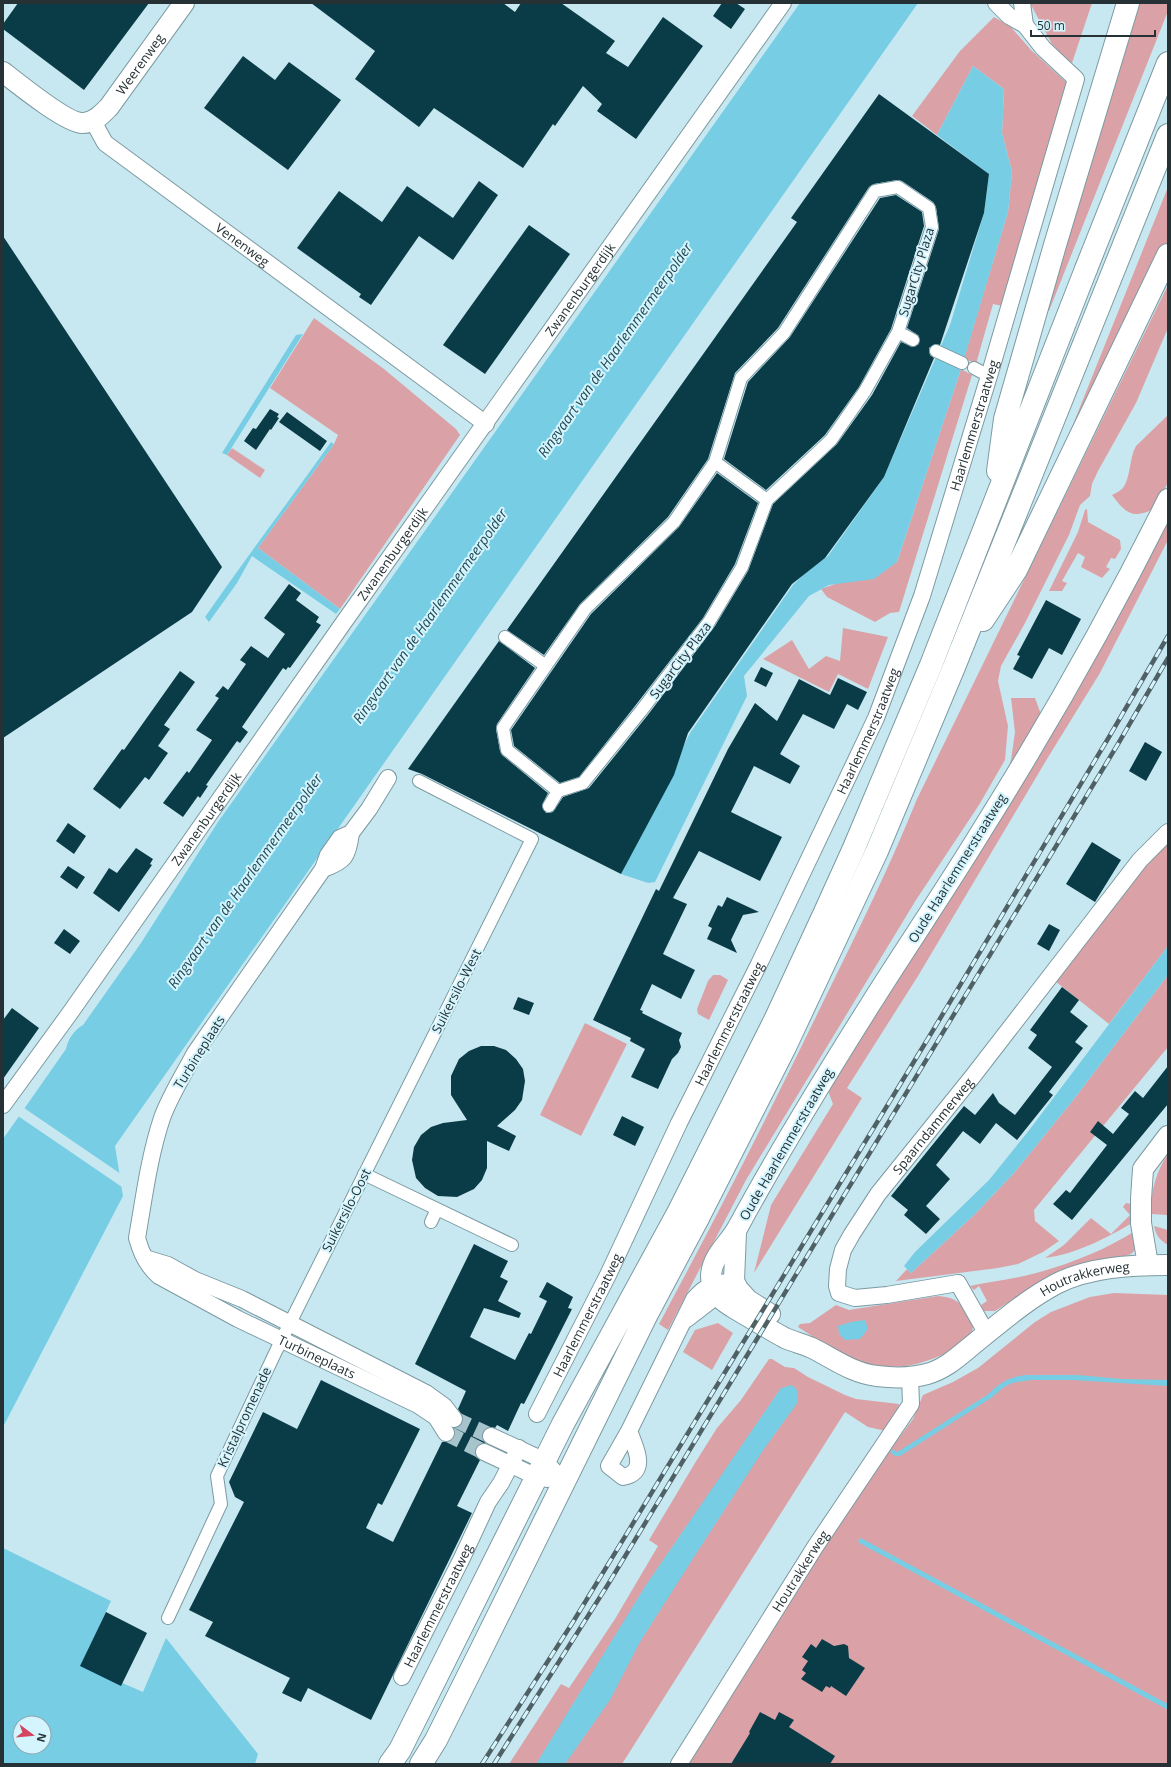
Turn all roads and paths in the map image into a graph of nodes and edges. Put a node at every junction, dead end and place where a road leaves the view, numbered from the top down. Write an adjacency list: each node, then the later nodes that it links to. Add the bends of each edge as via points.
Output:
1 (184, 3): 9 (street, Weerenweg, via 109,107)
2 (783, 3): 18 (street, Zwanenburgerdijk)
3 (996, 3): 6 (street, Haarlemmerstraatweg, via 1009,16)
4 (1022, 3): 6 (street)
5 (1128, 3): 22 (main road, via 1005,419)
6 (1025, 26): 17 (street, Haarlemmerstraatweg, via 1043,48 1076,79)
7 (1168, 63): 22 (main road)
8 (3, 72): 9 (street, via 74,122)
9 (93, 121): 18 (street, Venenweg, via 105,143)
10 (1168, 136): 25 (main road)
11 (1168, 254): 25 (main road, via 1016,570)
12 (898, 332): 13 (street); 19 (street, SugarCity Plaza, via 932,227 928,208 898,187 875,191 784,333 741,378); 21 (street, SugarCity Plaza, via 865,391 831,440)
13 (913, 340)
14 (936, 351): 15 (street)
15 (962, 363)
16 (974, 368): 17 (street)
17 (989, 376): 49 (street, Haarlemmerstraatweg, via 922,596 876,718 608,1274)
18 (486, 424): 32 (street, Zwanenburgerdijk)
19 (715, 462): 21 (street); 24 (street, SugarCity Plaza, via 674,522 585,609)
20 (1168, 499): 37 (street, Oude Haarlemmerstraatweg, via 1048,722 823,1080 765,1177)
21 (767, 500): 28 (street, SugarCity Plaza, via 742,567 709,622 583,783)
22 (993, 506): 57 (main road, via 931,665 854,848 775,1020 650,1265)
23 (505, 637): 24 (street)
24 (546, 666): 28 (street, SugarCity Plaza, via 503,728 507,750)
25 (954, 667): 58 (main road, via 873,858 785,1048 645,1318)
26 (388, 778): 39 (street, Turbineplaats, via 351,833 349,849 340,863 323,869 195,1053 179,1083 162,1118 149,1169 137,1238)
27 (419, 781): 31 (street, Suikersilo-West, via 535,834)
28 (558, 790): 29 (street)
29 (549, 806)
30 (1168, 832): 45 (street, Spaarndammerweg, via 1140,860 878,1194 843,1250 838,1269 839,1293 855,1298 958,1283)
31 (403, 1096): 34 (street, Suikersilo-Oost)
32 (3, 1105)
33 (1168, 1136): 40 (street, Houtrakkerweg, via 1143,1168 1141,1223)
34 (364, 1174): 35 (street); 44 (street, Suikersilo-Oost)
35 (437, 1209): 36 (street); 38 (street)
36 (431, 1222)
37 (736, 1232): 42 (street, Oude Haarlemmerstraatweg); 43 (street, Oude Haarlemmerstraatweg, via 714,1262 711,1275)
38 (512, 1245)
39 (144, 1258): 44 (street, Turbineplaats, via 168,1265); 46 (street, Turbineplaats, via 159,1276)
40 (1148, 1265): 41 (street); 45 (street, Houtrakkerweg, via 1085,1273 1059,1282 1029,1300)
41 (1168, 1265)
42 (734, 1281): 43 (street); 47 (street, Houtrakkerweg, via 748,1300 794,1330)
43 (715, 1290): 47 (street, Houtrakkerweg, via 729,1305 788,1340); 51 (street, via 684,1322)
44 (289, 1324): 46 (street, Suikersilo-Oost); 50 (street, Turbineplaats, via 426,1393 444,1406)
45 (987, 1334): 48 (street, Houtrakkerweg, via 950,1363 928,1373)
46 (279, 1344): 52 (street, Turbineplaats, via 418,1405 436,1417); 59 (street, Kristalpromenade, via 216,1476 221,1504)
47 (811, 1348): 48 (street, Houtrakkerweg, via 854,1371 878,1376)
48 (910, 1376): 63 (street, Houtrakkerweg, via 911,1404 815,1547)
49 (537, 1414)
50 (454, 1418)
51 (629, 1431): 51 (street, via 638,1457 637,1471 623,1477 609,1466)
52 (446, 1433)
53 (491, 1436): 54 (street)
54 (518, 1448): 56 (street, Haarlemmerstraatweg); 57 (street)
55 (484, 1452): 56 (street)
56 (510, 1464): 57 (street); 60 (street, Haarlemmerstraatweg, via 488,1502)
57 (541, 1469): 58 (street); 61 (main road, via 400,1750)
58 (564, 1482): 62 (main road, via 436,1740)
59 (168, 1618)
60 (402, 1677)
61 (390, 1764)
62 (421, 1764)
63 (679, 1764)

